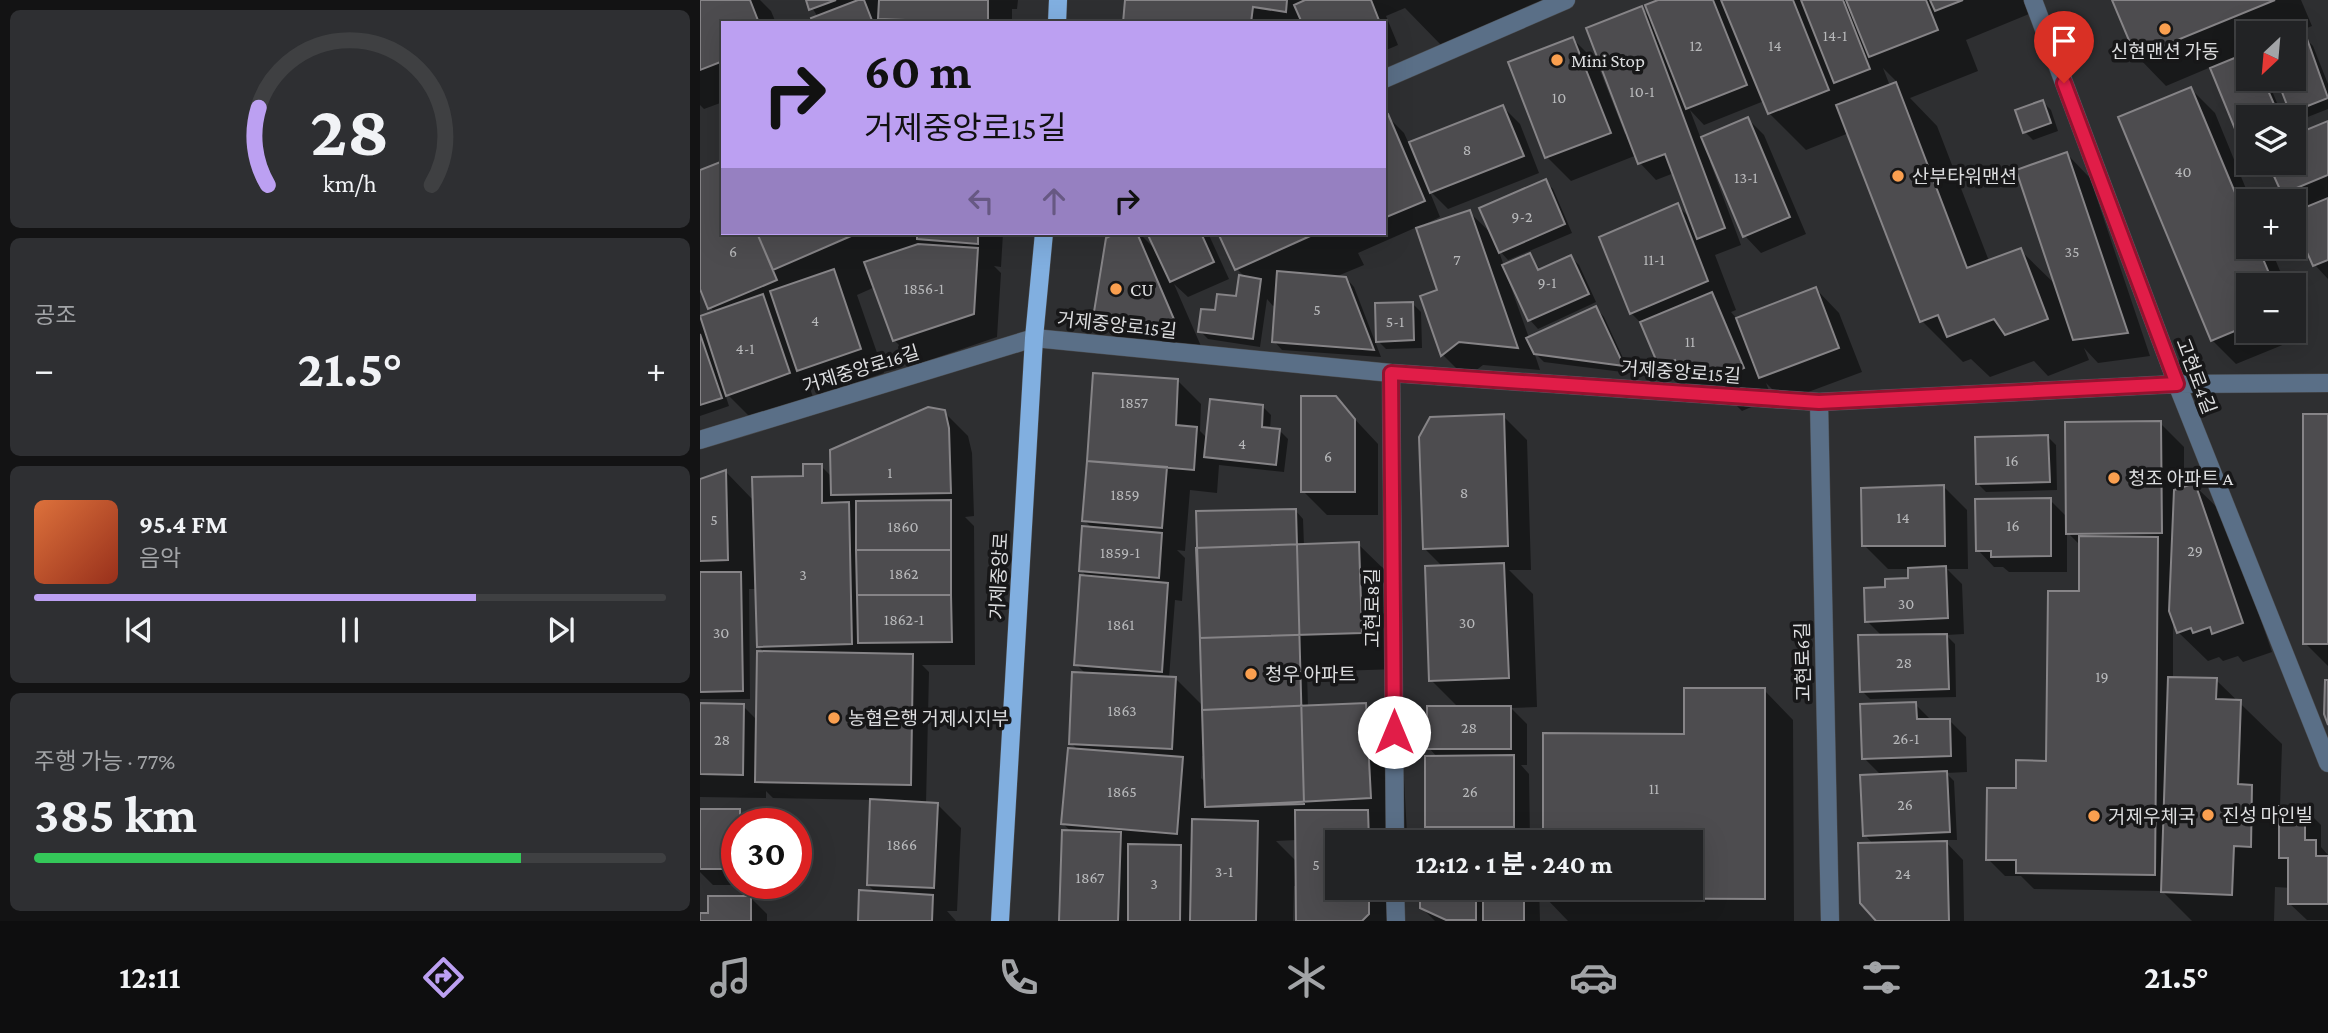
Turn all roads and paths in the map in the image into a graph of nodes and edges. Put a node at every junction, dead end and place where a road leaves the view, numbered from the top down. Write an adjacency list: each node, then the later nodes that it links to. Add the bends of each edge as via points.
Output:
1 (1058, 0): 4 (main road)
2 (1566, 0): 5 (street)
3 (2033, 0): 10 (street, 고현로4길)
4 (1057, 21)
5 (1386, 78)
6 (1044, 235): 7 (main road, 거제중앙로)
7 (1034, 338): 8 (street, 거제중앙로15길); 12 (street, 거제중앙로16길); 16 (main road, 거제중앙로)
8 (1391, 373): 11 (street, 거제중앙로15길); 14 (street, 고현로8길)
9 (2328, 383): 10 (street, 거제중앙로15길)
10 (2177, 384): 11 (street, 거제중앙로15길); 13 (street, 고현로4길)
11 (1819, 402): 18 (street, 고현로6길)
12 (700, 440)
13 (2328, 763)
14 (1395, 830)
15 (1395, 900): 17 (street)
16 (1000, 921)
17 (1396, 921)
18 (1830, 921)

